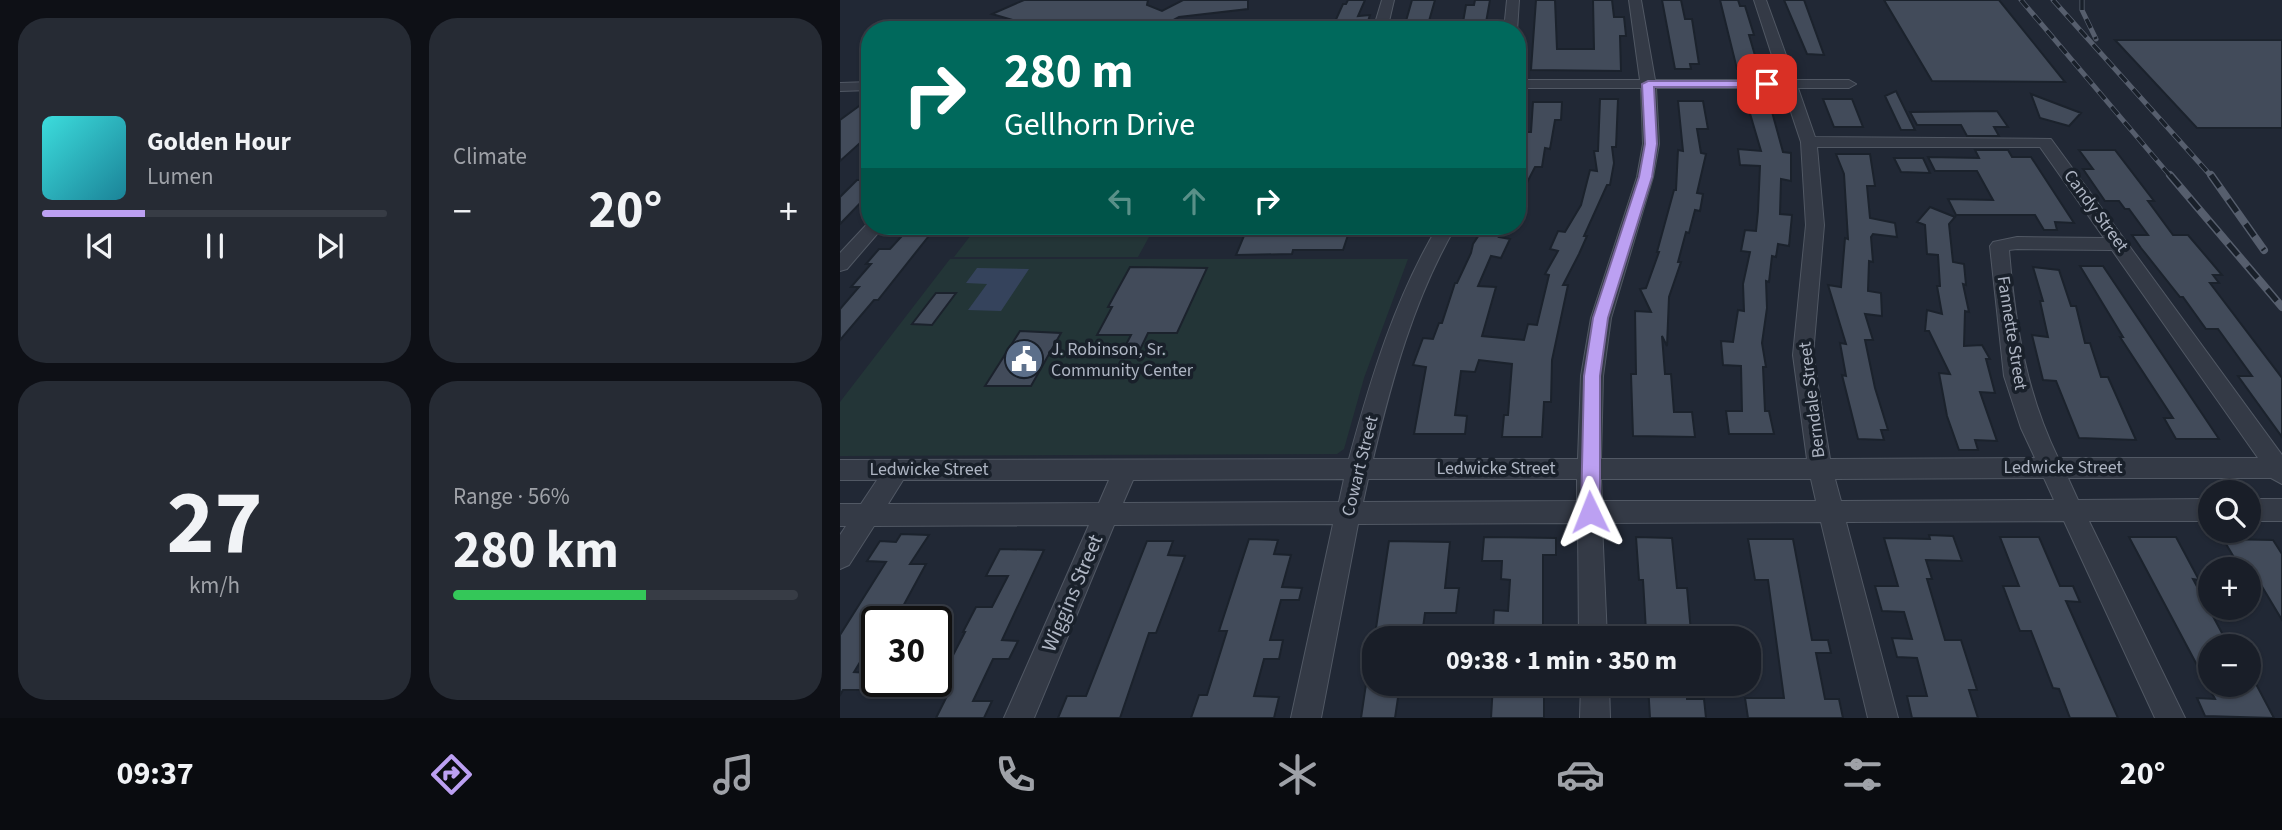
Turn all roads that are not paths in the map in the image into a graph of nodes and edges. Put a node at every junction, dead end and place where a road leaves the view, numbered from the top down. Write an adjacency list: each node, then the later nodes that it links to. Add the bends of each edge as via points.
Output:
1 (1388, 0): 5 (street)
2 (1513, 0): 6 (street)
3 (1636, 0): 8 (street)
4 (1760, 0): 9 (street, Berndale Street)
5 (1382, 21)
6 (1512, 21)
7 (1526, 84): 8 (street)
8 (1648, 84): 9 (street); 22 (street, via 1651,144 1601,318 1592,376)
9 (1791, 84): 10 (street); 13 (street, Berndale Street)
10 (1849, 84)
11 (861, 87): 12 (street)
12 (843, 89)
13 (1809, 142): 16 (street, Candy Street, via 2045,142); 18 (street, Berndale Street, via 1815,225 1802,355)
14 (867, 235): 17 (street)
15 (1441, 235): 21 (street, Cowart Street, via 1398,328)
16 (2120, 244): 19 (street, Fannette Street, via 1999,246 2015,376); 25 (street, Candy Street)
17 (840, 265)
18 (1820, 467): 19 (street, Ledwicke Street); 22 (street, Ledwicke Street); 29 (street, Berndale Street)
19 (2049, 467): 25 (street, Ledwicke Street); 30 (street, Fannette Street)
20 (1126, 468): 21 (street, Ledwicke Street); 24 (street, Ledwicke Street); 33 (street, Wiggins Street)
21 (1357, 468): 22 (street, Ledwicke Street); 34 (street, Cowart Street)
22 (1590, 468): 31 (street)
23 (840, 470): 24 (street, Ledwicke Street)
24 (897, 470): 32 (street)
25 (2280, 471)
26 (2198, 510): 30 (street)
27 (2261, 510): 28 (street)
28 (2282, 510)
29 (1830, 511): 30 (street); 31 (street); 42 (street, Berndale Street)
30 (2070, 511): 43 (street, Fannette Street)
31 (1590, 512): 34 (street); 37 (street)
32 (868, 514): 33 (street); 35 (street); 36 (street)
33 (1106, 514): 34 (street); 39 (street, Wiggins Street)
34 (1348, 514): 40 (street, Cowart Street)
35 (840, 515)
36 (840, 557)
37 (1593, 626)
38 (1594, 696): 41 (street)
39 (1019, 718)
40 (1306, 718)
41 (1595, 718)
42 (1883, 718)
43 (2170, 718)

